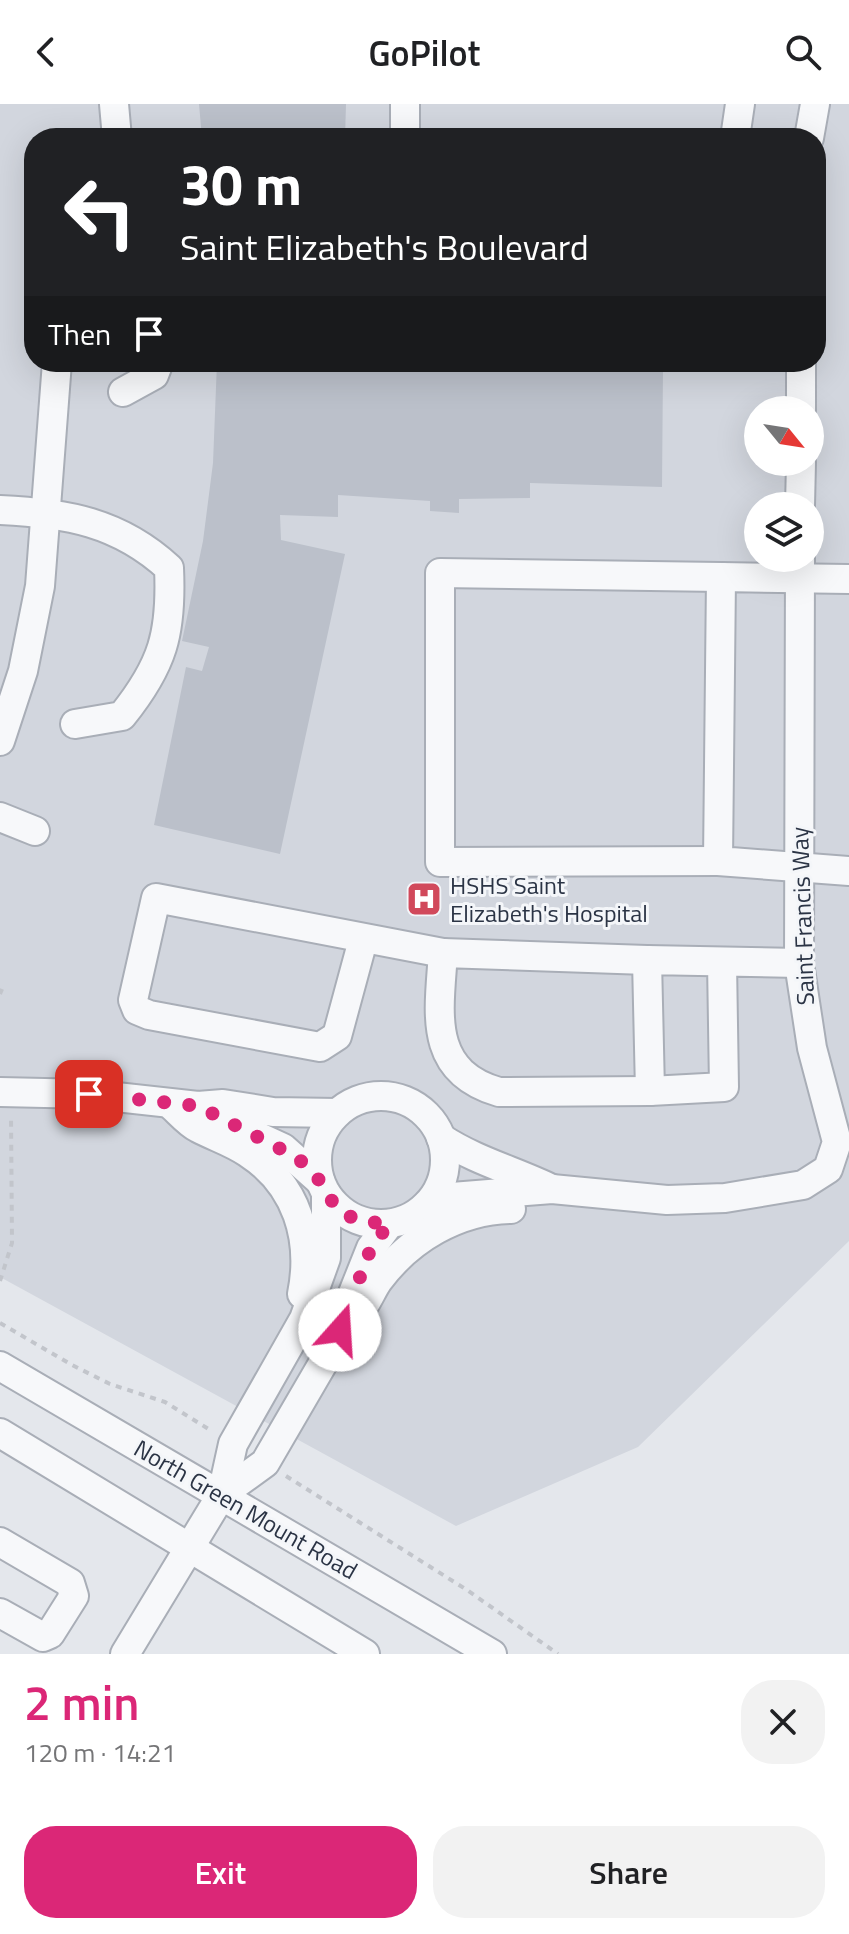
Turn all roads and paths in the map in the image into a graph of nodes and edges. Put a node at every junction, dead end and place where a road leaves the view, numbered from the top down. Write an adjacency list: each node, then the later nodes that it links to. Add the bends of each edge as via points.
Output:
1 (114, 104): 5 (street)
2 (405, 104): 6 (street)
3 (740, 104): 7 (street)
4 (815, 104): 8 (street)
5 (116, 128)
6 (405, 128)
7 (736, 128)
8 (811, 128)
9 (56, 372): 15 (street)
10 (155, 372): 12 (street)
11 (801, 372): 13 (street)
12 (123, 392)
13 (801, 396)
14 (0, 510): 15 (street)
15 (44, 512): 21 (street, via 116,529 146,546 169,568 166,643 148,684 122,716); 22 (street, via 40,586 23,671)
16 (765, 572): 19 (street)
17 (800, 572): 26 (street, Saint Francis Way)
18 (818, 572): 20 (street)
19 (721, 577): 25 (street); 25 (street, via 440,573 440,862)
20 (849, 579)
21 (75, 724)
22 (0, 741)
23 (0, 817): 24 (street)
24 (35, 831)
25 (718, 861): 26 (street)
26 (798, 869): 27 (street); 32 (street, Saint Francis Way)
27 (849, 871)
28 (363, 940): 28 (street, via 156,898 133,1000 137,1010 149,1015 320,1047 337,1036); 29 (street)
29 (443, 953): 30 (street); 33 (street, via 439,1018 444,1050 477,1086 499,1092)
30 (647, 960): 31 (street); 33 (street)
31 (722, 962): 32 (street); 33 (street, via 724,1087)
32 (799, 963): 41 (street, Saint Francis Way, via 812,1048 837,1142 828,1169 803,1185 725,1198)
33 (650, 1091)
34 (6, 1092): 35 (street, via 89,1094); 44 (path, via 12,1243)
35 (170, 1104): 36 (street); 45 (street, via 196,1127 269,1168 285,1188 300,1217 306,1248)
36 (198, 1106): 37 (street); 39 (street, via 283,1148)
37 (337, 1113): 38 (street, via 361,1098 403,1099 426,1114); 39 (street, via 317,1151)
38 (441, 1138): 40 (street, Saint Francis Way); 42 (street, via 442,1181)
39 (323, 1187): 43 (street, via 347,1215); 45 (street, via 326,1258)
40 (552, 1189): 41 (street, Saint Francis Way); 42 (street, Saint Francis Way, via 452,1197)
41 (591, 1194): 46 (street, Saint Francis Way, via 555,1209 475,1214 422,1238 398,1258 363,1308)
42 (427, 1205): 43 (street)
43 (389, 1224): 46 (street, via 371,1248)
44 (0, 1281)
45 (304, 1319): 49 (street, via 233,1444)
46 (340, 1330): 49 (street, via 265,1463)
47 (0, 1366): 49 (street, North Green Mount Road)
48 (0, 1433): 51 (street)
49 (222, 1494): 51 (street); 55 (street, North Green Mount Road)
50 (0, 1542): 52 (street, via 70,1583 74,1596 43,1637)
51 (190, 1547): 53 (street); 54 (street)
52 (0, 1613)
53 (125, 1654)
54 (365, 1654)
55 (492, 1654)

